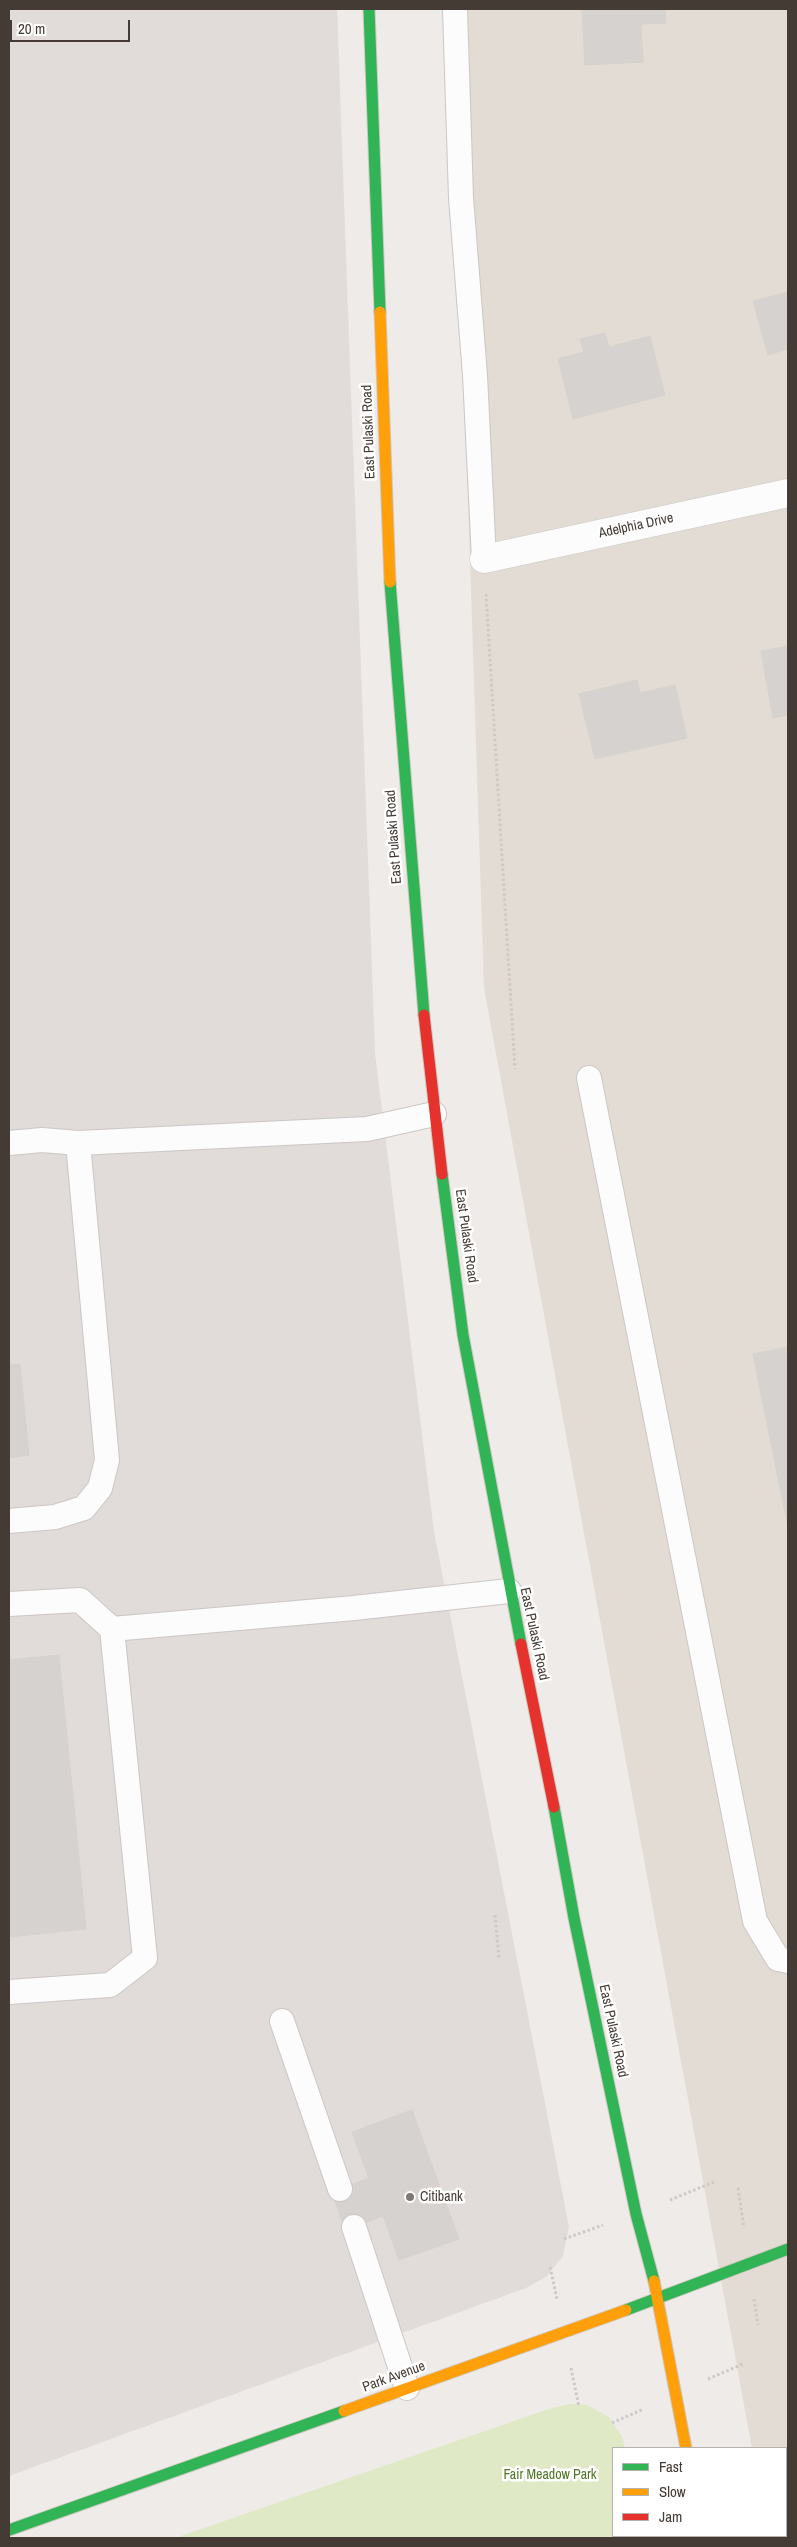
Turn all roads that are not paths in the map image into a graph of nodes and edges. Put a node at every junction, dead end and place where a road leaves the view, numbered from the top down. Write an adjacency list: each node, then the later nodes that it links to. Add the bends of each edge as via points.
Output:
1 (369, 9): 6 (main road, East Pulaski Road, via 390,586)
2 (455, 9): 4 (lane, via 461,198 475,375)
3 (788, 493): 4 (street, Adelphia Drive)
4 (484, 559)
5 (589, 1078): 13 (lane, via 755,1921 778,1959)
6 (434, 1114): 8 (lane, via 367,1129); 10 (main road, East Pulaski Road, via 464,1335)
7 (9, 1143): 8 (lane, via 42,1140)
8 (78, 1143): 9 (lane, via 107,1460 100,1488 84,1508 55,1518)
9 (9, 1521)
10 (509, 1591): 12 (lane, via 354,1608); 19 (main road, East Pulaski Road, via 636,2214)
11 (9, 1604): 12 (lane, via 80,1600)
12 (112, 1628): 14 (lane, via 145,1958 110,1986)
13 (788, 1961)
14 (9, 1992)
15 (282, 2021): 16 (lane)
16 (340, 2189)
17 (354, 2227): 20 (lane)
18 (788, 2249): 19 (main road, Park Avenue)
19 (658, 2298): 20 (main road, Park Avenue); 21 (main road, East Pulaski Road)
20 (407, 2388): 22 (main road, Park Avenue)
21 (686, 2447)
22 (9, 2530)

